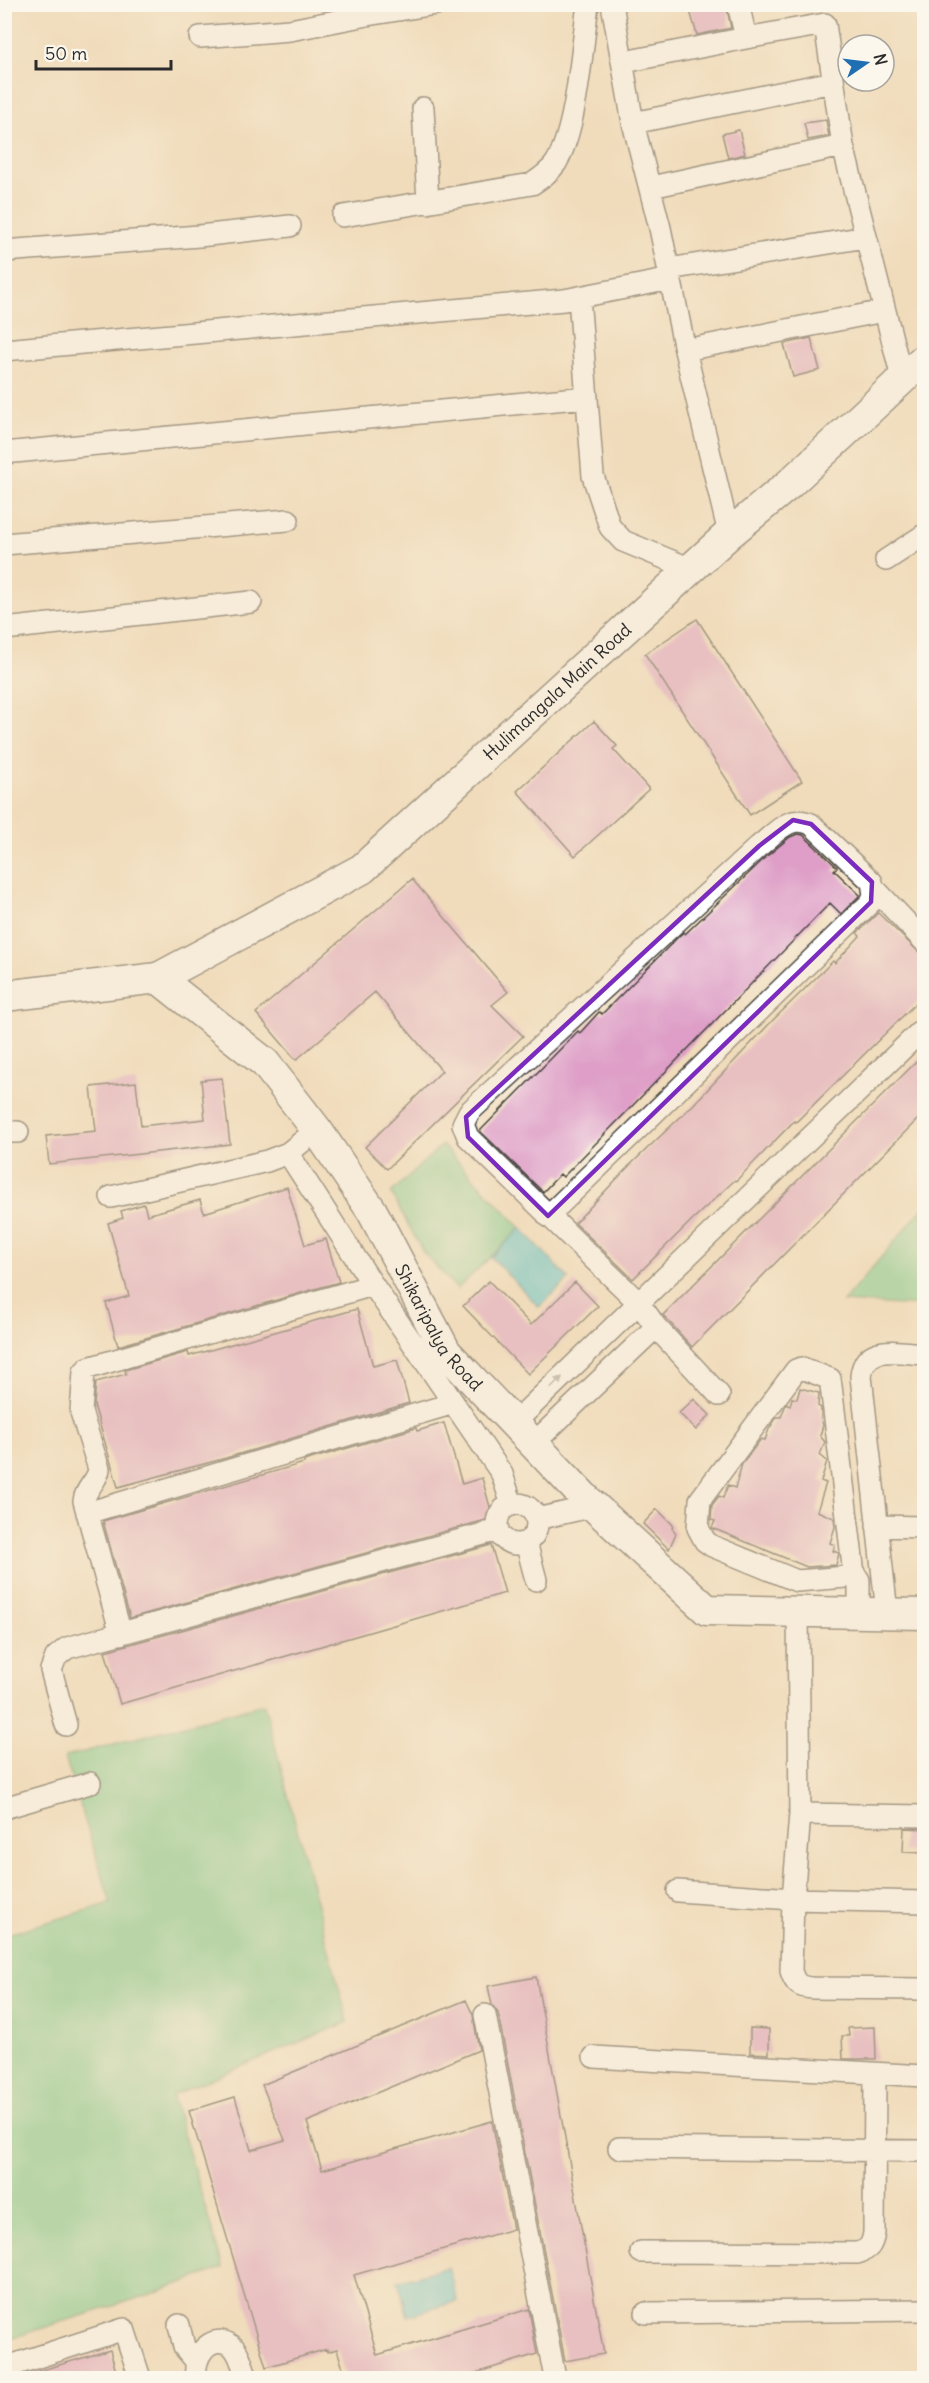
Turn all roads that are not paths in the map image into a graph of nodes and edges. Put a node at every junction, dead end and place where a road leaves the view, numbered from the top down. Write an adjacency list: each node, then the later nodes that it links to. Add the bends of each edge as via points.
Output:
1 (436, 4): 5 (street, via 290,30)
2 (588, 4): 13 (street, via 569,126 550,171 532,184)
3 (612, 4): 7 (street)
4 (738, 4): 6 (street)
5 (200, 37)
6 (746, 38): 7 (street); 8 (street, via 825,24)
7 (624, 62): 10 (street)
8 (833, 82): 10 (street); 11 (street)
9 (423, 108): 13 (street)
10 (633, 123): 12 (street)
11 (843, 146): 12 (street); 16 (street)
12 (651, 187): 18 (street)
13 (428, 203): 14 (street)
14 (343, 216)
15 (290, 226): 17 (street)
16 (866, 237): 18 (street); 20 (street)
17 (4, 251)
18 (670, 274): 19 (street); 22 (street)
19 (579, 297): 21 (street); 24 (street)
20 (884, 311): 22 (street); 23 (street)
21 (4, 350)
22 (685, 350): 27 (street)
23 (919, 364): 27 (street, Hulimangala Main Road)
24 (587, 397): 25 (street); 31 (street, via 593,476 610,527 623,541)
25 (4, 453)
26 (288, 519): 29 (street)
27 (729, 534): 31 (street, Hulimangala Main Road)
28 (924, 535): 30 (street)
29 (4, 544)
30 (886, 560)
31 (691, 569): 36 (street, Hulimangala Main Road, via 362,869)
32 (251, 602): 33 (street)
33 (4, 628)
34 (874, 888): 35 (street); 42 (street, via 871,902); 42 (street, via 811,824 793,820 759,846 469,1112 463,1124 468,1137)
35 (924, 941)
36 (158, 978): 37 (street); 39 (street, Shikaripalya Road, via 265,1063)
37 (4, 996)
38 (924, 1028): 44 (street)
39 (316, 1130): 40 (street); 49 (street, Shikaripalya Road, via 372,1211 446,1352)
40 (288, 1153): 41 (street); 43 (street)
41 (111, 1197)
42 (548, 1216): 44 (street)
43 (373, 1285): 48 (street); 52 (street, via 88,1368 84,1372 81,1412 99,1469 85,1493)
44 (639, 1303): 45 (street); 49 (street, one-way to 44)
45 (656, 1327): 47 (street); 49 (street)
46 (924, 1354): 54 (street, via 878,1352 863,1364 861,1376)
47 (719, 1395)
48 (453, 1402): 50 (street, via 502,1474); 52 (street)
49 (523, 1434): 51 (street, Shikaripalya Road)
50 (512, 1505): 53 (street, via 524,1505); 56 (street, via 501,1512)
51 (594, 1506): 53 (street); 60 (street, Shikaripalya Road, via 707,1610)
52 (87, 1513): 63 (street)
53 (537, 1519): 57 (street, via 536,1533)
54 (878, 1526): 55 (street); 61 (street)
55 (924, 1527)
56 (498, 1530): 57 (street, via 506,1541); 63 (street)
57 (526, 1542): 59 (street)
58 (850, 1576): 58 (street, via 830,1379 802,1368 796,1370 700,1500 698,1528 712,1546 797,1581); 61 (street)
59 (537, 1580)
60 (798, 1612): 61 (street, Shikaripalya Road); 67 (street)
61 (863, 1613): 62 (street, Shikaripalya Road)
62 (924, 1614)
63 (121, 1634): 64 (street, via 67,1648 56,1657 51,1670)
64 (66, 1725)
65 (90, 1783): 66 (street)
66 (4, 1808)
67 (800, 1814): 68 (street); 70 (street)
68 (924, 1816)
69 (678, 1891): 70 (street)
70 (793, 1899): 71 (street); 72 (street, via 791,1971 796,1984 812,1988)
71 (924, 1902)
72 (924, 1989)
73 (485, 2015): 88 (street)
74 (594, 2057): 75 (street)
75 (875, 2075): 76 (street); 78 (street)
76 (924, 2076)
77 (619, 2148): 78 (street)
78 (874, 2150): 79 (street); 80 (street, via 874,2233 866,2250 783,2254)
79 (924, 2151)
80 (641, 2252)
81 (924, 2310): 82 (street)
82 (646, 2313)
83 (179, 2325): 85 (street, via 184,2347)
84 (4, 2368): 86 (street, via 124,2329)
85 (197, 2370): 87 (street, via 202,2349 225,2343 238,2355)
86 (140, 2379)
87 (247, 2379)
88 (555, 2379)

